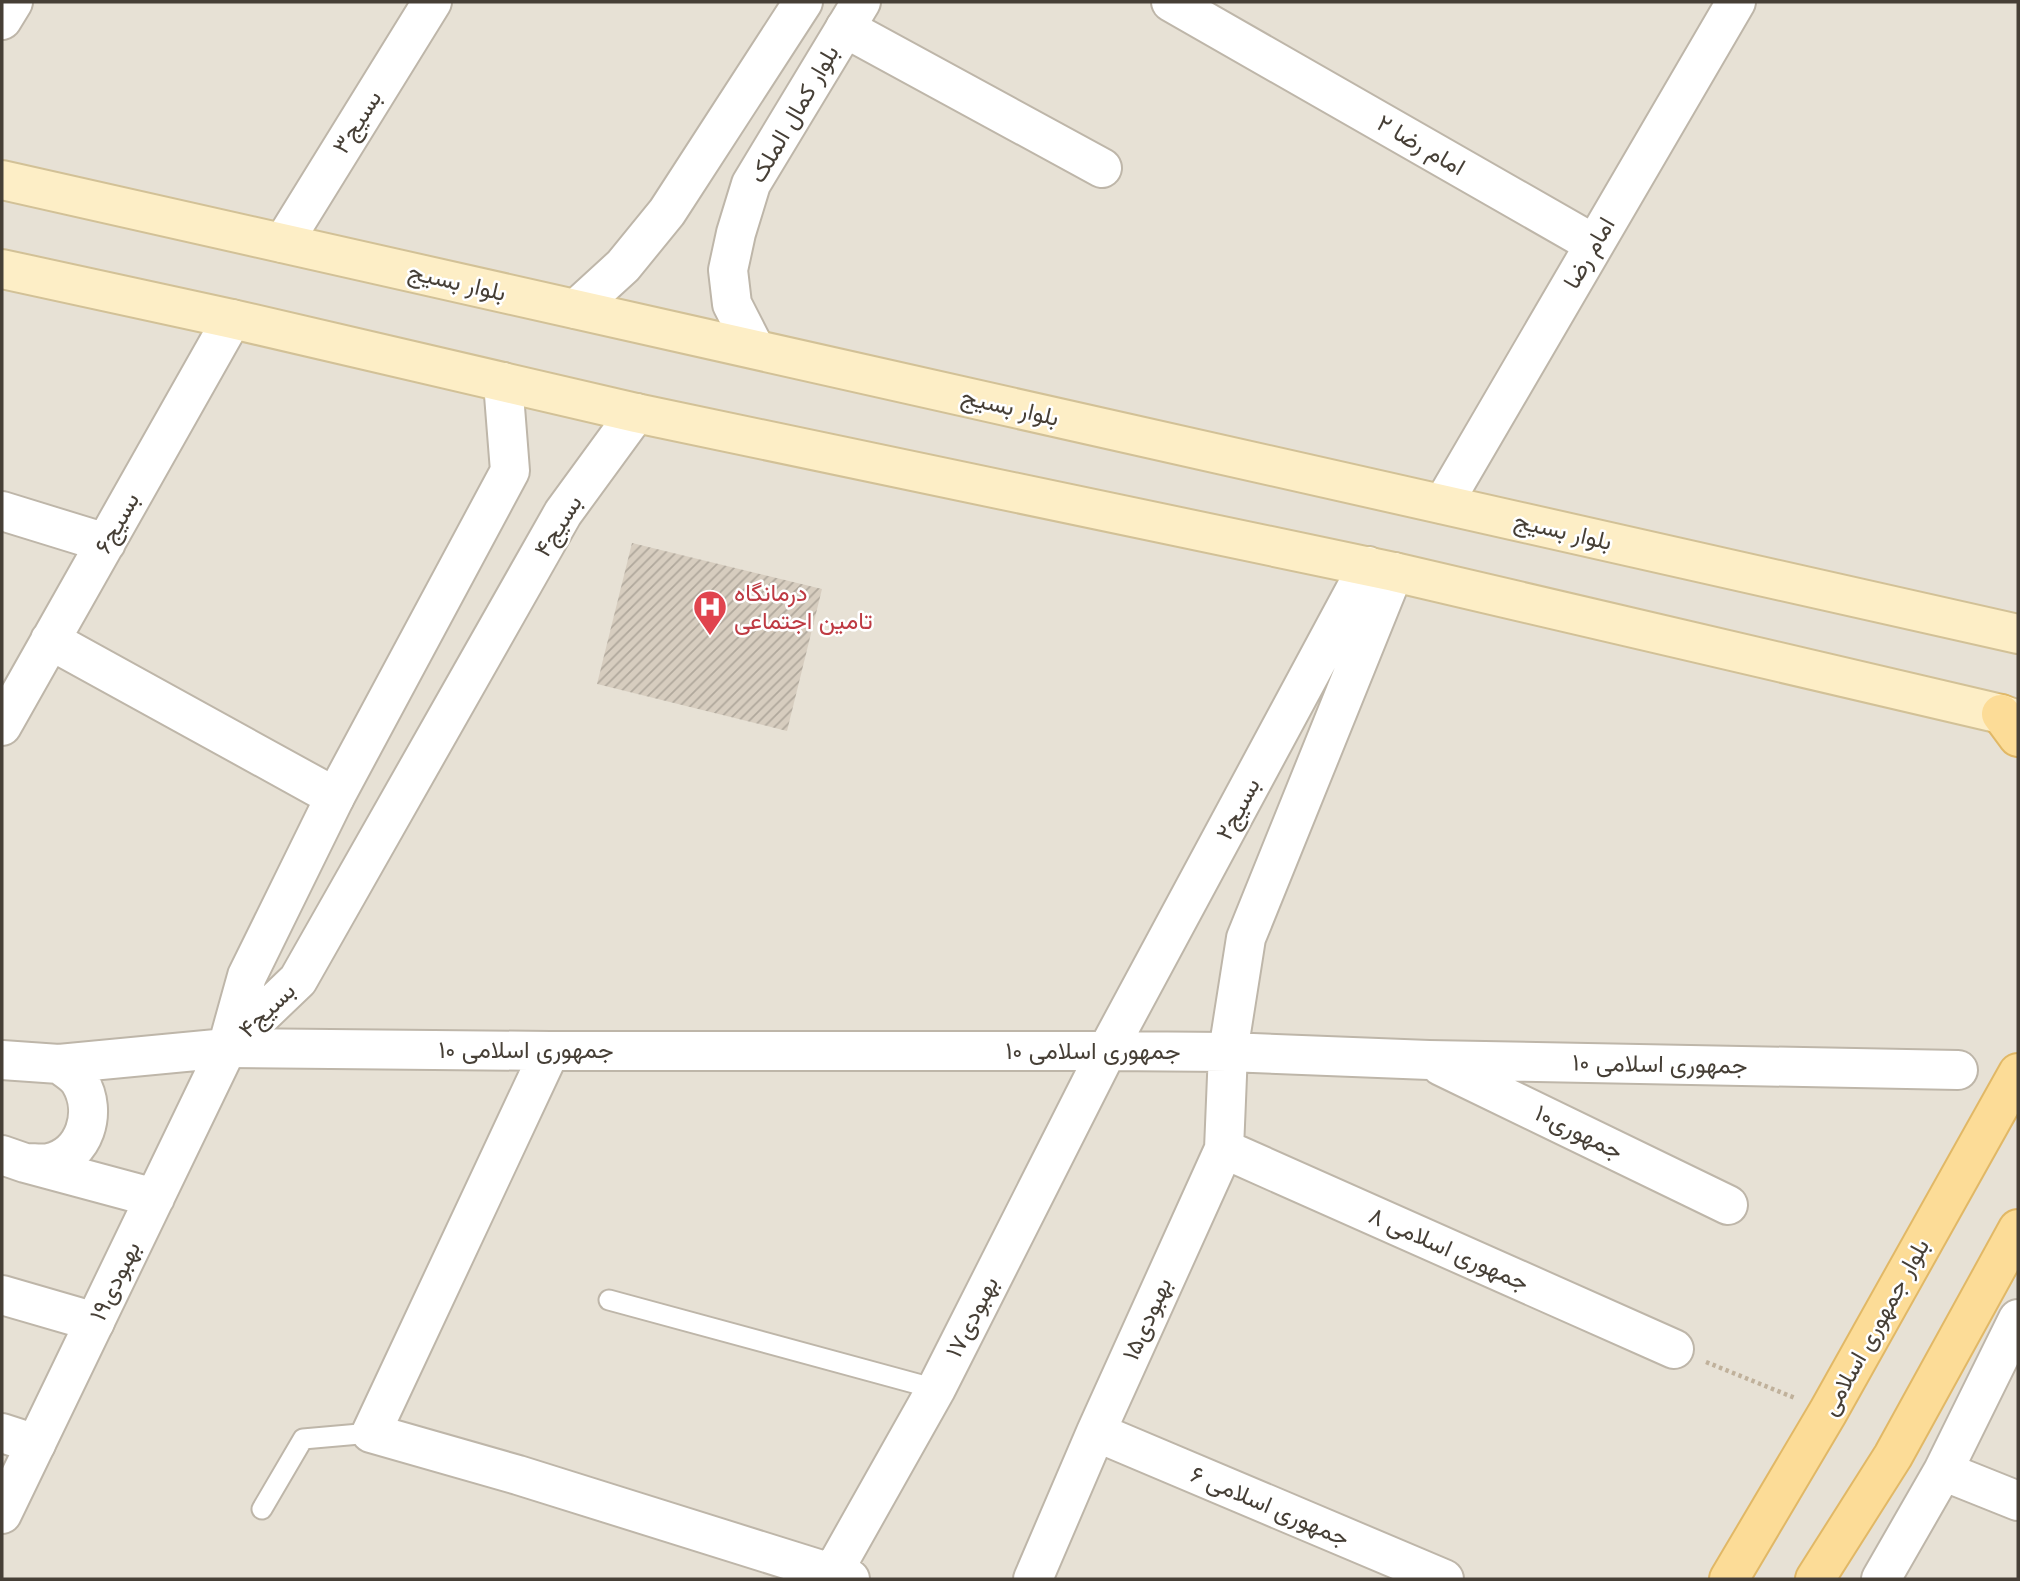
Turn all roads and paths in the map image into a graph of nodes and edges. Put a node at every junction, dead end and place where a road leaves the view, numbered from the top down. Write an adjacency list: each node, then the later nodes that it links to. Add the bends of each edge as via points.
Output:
1 (13, 2): 7 (street)
2 (432, 2): 10 (street, بسیج۳)
3 (803, 2): 13 (street, بلوار کمال الملک, via 667,212 623,266)
4 (1171, 2): 11 (street, امام رضا ۲)
5 (1735, 2): 11 (street, امام رضا)
6 (853, 15): 8 (street); 15 (street, بلوار کمال الملک, via 751,184 736,233 728,270 732,304)
7 (2, 20)
8 (1102, 168)
9 (2, 180): 10 (main road, بلوار بسیج)
10 (283, 243): 13 (main road, بلوار بسیج)
11 (1594, 244): 18 (street, امام رضا)
12 (2, 269): 14 (main road)
13 (576, 309): 15 (main road, بلوار بسیج)
14 (232, 319): 16 (main road); 20 (street, بسیج۶)
15 (755, 349): 18 (main road, بلوار بسیج)
16 (503, 382): 17 (main road); 26 (street, بسیج۴, via 510,471)
17 (636, 413): 21 (main road); 27 (street, بسیج۴, via 563,513 298,980)
18 (1443, 504): 22 (main road, بلوار بسیج)
19 (2, 511): 20 (street)
20 (106, 542): 23 (street, بسیج۶)
21 (1381, 569): 24 (main road); 29 (street, بسیج۲); 30 (street, via 1245,938)
22 (2018, 634)
23 (50, 640): 25 (street, بسیج۶); 26 (street)
24 (2014, 721)
25 (2, 726)
26 (335, 797): 27 (street, بسیج۴, via 247,976)
27 (228, 1048): 28 (street, جمهوری اسلامی ۱۰); 33 (street, جمهوری اسلامی ۱۰); 38 (street, بهبودی۱۹)
28 (550, 1051): 29 (street, جمهوری اسلامی ۱۰); 50 (street)
29 (1107, 1051): 30 (street, جمهوری اسلامی ۱۰); 47 (street, بهبودی۱۷)
30 (1228, 1052): 32 (street, جمهوری اسلامی ۱۰); 36 (street, بهبودی۱۵)
31 (2, 1060): 33 (street, جمهوری اسلامی ۱۰)
32 (1429, 1060): 34 (street, جمهوری اسلامی ۱۰); 39 (street, جمهوری۱۰)
33 (59, 1063): 37 (street, via 79,1080 89,1104 87,1129 73,1150 50,1163)
34 (1958, 1070)
35 (2018, 1073): 48 (main road, بلوار جمهوری اسلامی)
36 (1224, 1149): 46 (street, جمهوری اسلامی ۸); 49 (street, بهبودی۱۵)
37 (13, 1159): 38 (street)
38 (155, 1198): 45 (street, بهبودی۱۹)
39 (1728, 1205)
40 (2018, 1229): 42 (main road)
41 (2, 1295): 45 (street)
42 (2002, 1295): 60 (main road)
43 (609, 1300): 47 (lane)
44 (2018, 1319): 52 (street)
45 (95, 1322): 51 (street, بهبودی۱۹)
46 (1674, 1349): 48 (path)
47 (936, 1389): 56 (street, بهبودی۱۷)
48 (1828, 1412): 59 (main road, بلوار جمهوری اسلامی)
49 (1096, 1432): 57 (street, بهبودی۱۵); 58 (street, جمهوری اسلامی ۶)
50 (371, 1433): 54 (lane, via 303,1439); 56 (street)
51 (19, 1439): 55 (street, بهبودی۱۹)
52 (1943, 1471): 53 (street); 61 (street)
53 (2018, 1501)
54 (262, 1508)
55 (2, 1514)
56 (837, 1577)
57 (1033, 1579)
58 (1444, 1579)
59 (1729, 1579)
60 (1815, 1579)
61 (1881, 1579)

